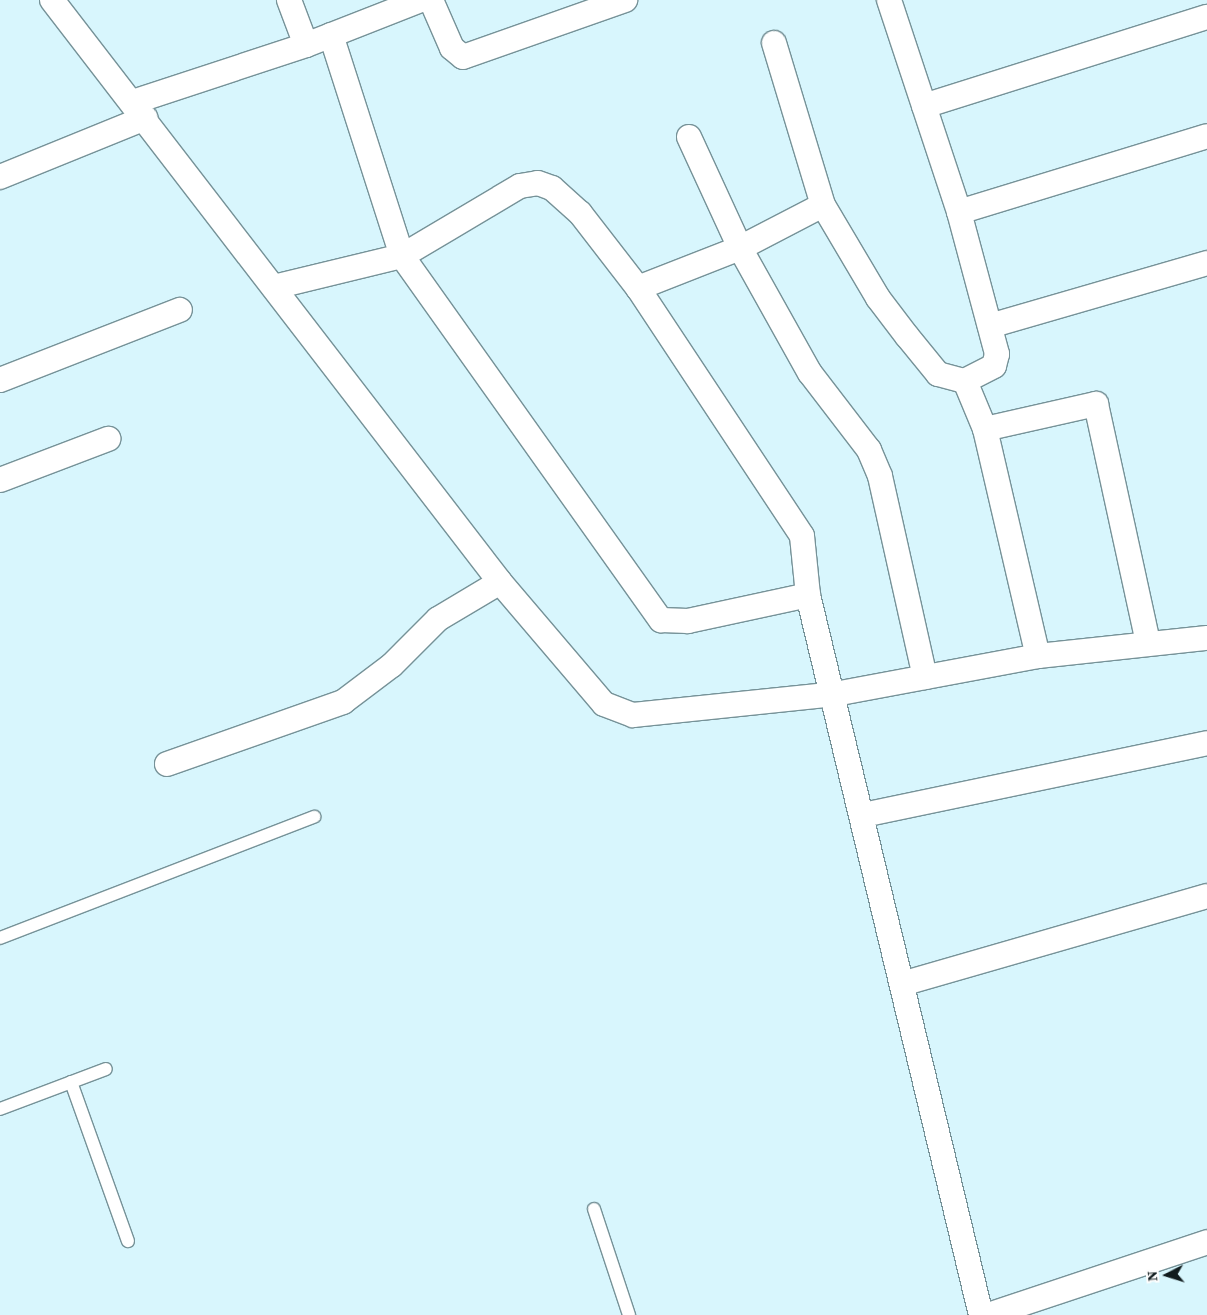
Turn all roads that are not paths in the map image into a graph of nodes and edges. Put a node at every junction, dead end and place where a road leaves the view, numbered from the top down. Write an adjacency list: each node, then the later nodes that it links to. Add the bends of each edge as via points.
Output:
1 (52, 0): 12 (street)
2 (289, 0): 10 (street)
3 (421, 0): 8 (street)
4 (431, 0): 5 (street, via 452,48 463,57)
5 (625, 0)
6 (890, 0): 11 (street)
7 (1207, 17): 11 (street)
8 (331, 35): 10 (street); 19 (street)
9 (774, 43): 16 (street)
10 (306, 45): 12 (street)
11 (924, 106): 17 (street)
12 (139, 110): 15 (street); 21 (street)
13 (1207, 136): 17 (street)
14 (689, 137): 18 (street)
15 (0, 177)
16 (823, 206): 18 (street); 26 (street, via 878,298 907,336 938,374)
17 (960, 212): 24 (street)
18 (740, 248): 22 (street); 35 (street, via 810,373 869,450 880,476)
19 (402, 256): 21 (street); 22 (street, via 520,186 538,183 552,188 580,213); 31 (street, via 661,620 688,621)
20 (1207, 263): 24 (street)
21 (274, 287): 30 (street)
22 (638, 288): 31 (street, via 802,536)
23 (180, 310): 25 (street)
24 (990, 326): 26 (street, via 998,354 994,366)
25 (0, 380)
26 (965, 381): 27 (street)
27 (985, 429): 33 (street, via 1096,404); 34 (street)
28 (108, 439): 29 (street)
29 (0, 480)
30 (500, 582): 36 (street, via 604,704 633,715); 38 (street, via 438,619 392,665 343,702)
31 (808, 595): 36 (street)
32 (1207, 638): 33 (street)
33 (1148, 642): 34 (street)
34 (1038, 656): 35 (street)
35 (925, 677): 36 (street)
36 (835, 694): 39 (street)
37 (1207, 743): 39 (street)
38 (167, 764)
39 (864, 815): 43 (street)
40 (314, 817): 42 (lane)
41 (1207, 896): 43 (street)
42 (0, 938)
43 (902, 984): 52 (street)
44 (106, 1069): 45 (lane)
45 (71, 1082): 46 (lane); 48 (lane)
46 (0, 1110)
47 (594, 1210): 51 (lane)
48 (128, 1241)
49 (1207, 1242): 50 (street)
50 (1031, 1306): 53 (street)
51 (629, 1315)
52 (981, 1315)
53 (988, 1315)

